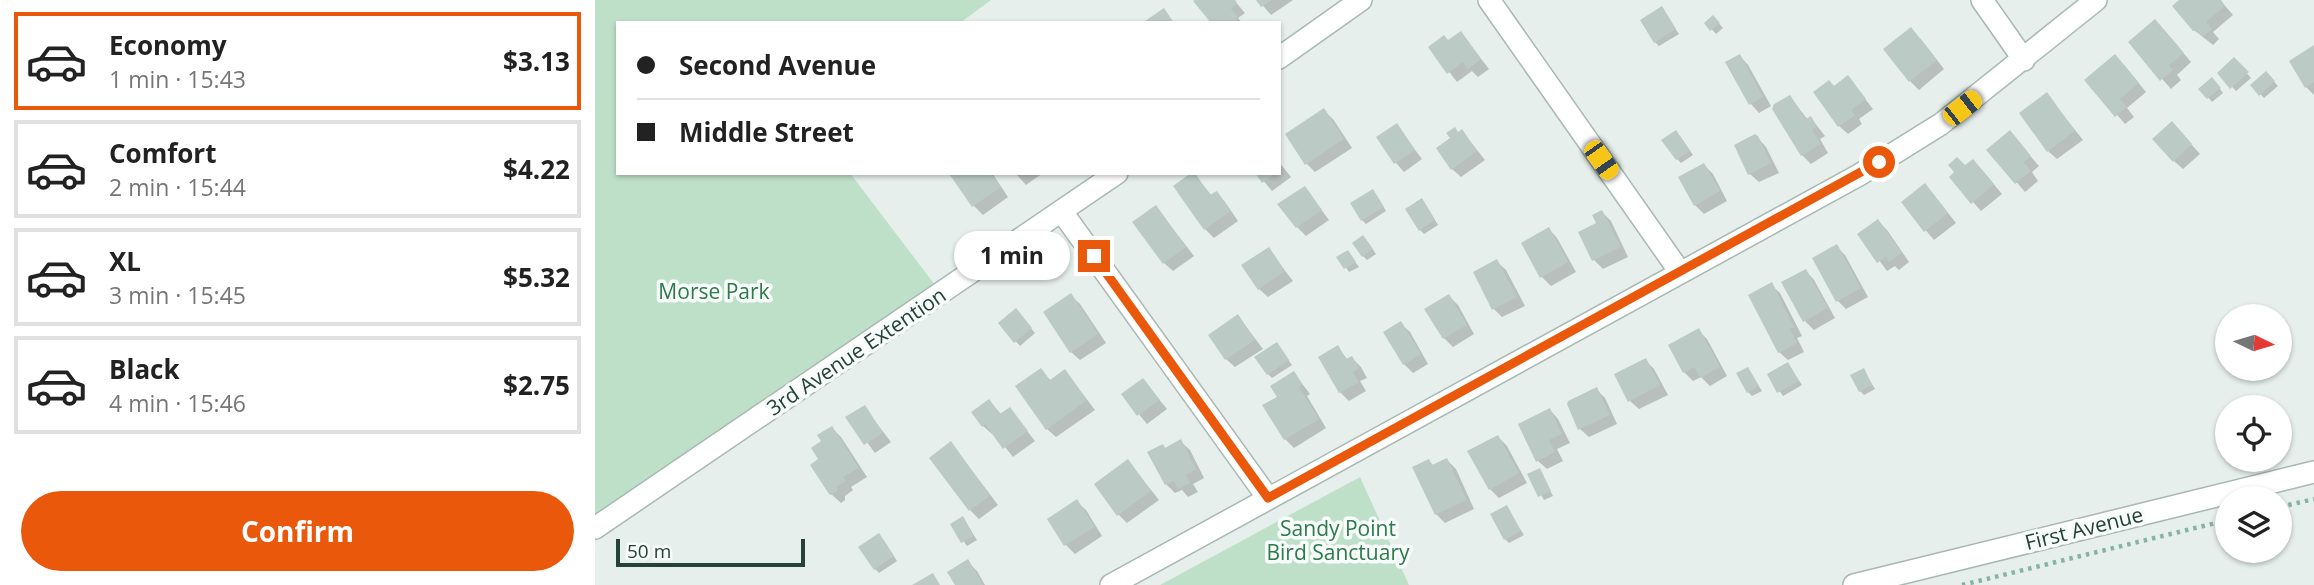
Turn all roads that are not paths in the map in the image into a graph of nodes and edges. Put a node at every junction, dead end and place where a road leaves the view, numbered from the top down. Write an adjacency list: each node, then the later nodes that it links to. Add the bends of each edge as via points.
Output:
1 (1361, 0): 5 (street)
2 (1489, 0): 9 (street)
3 (1982, 0): 6 (street)
4 (2096, 0): 6 (street)
5 (1281, 57)
6 (2024, 60): 9 (street, via 1941,124)
7 (1114, 175): 8 (street, 3rd Avenue Extention)
8 (1062, 212): 11 (street); 12 (street, 3rd Avenue Extention)
9 (1680, 272): 11 (street)
10 (2314, 471): 14 (street, First Avenue)
11 (1268, 498): 13 (street)
12 (595, 528)
13 (1111, 585)
14 (1854, 585)

